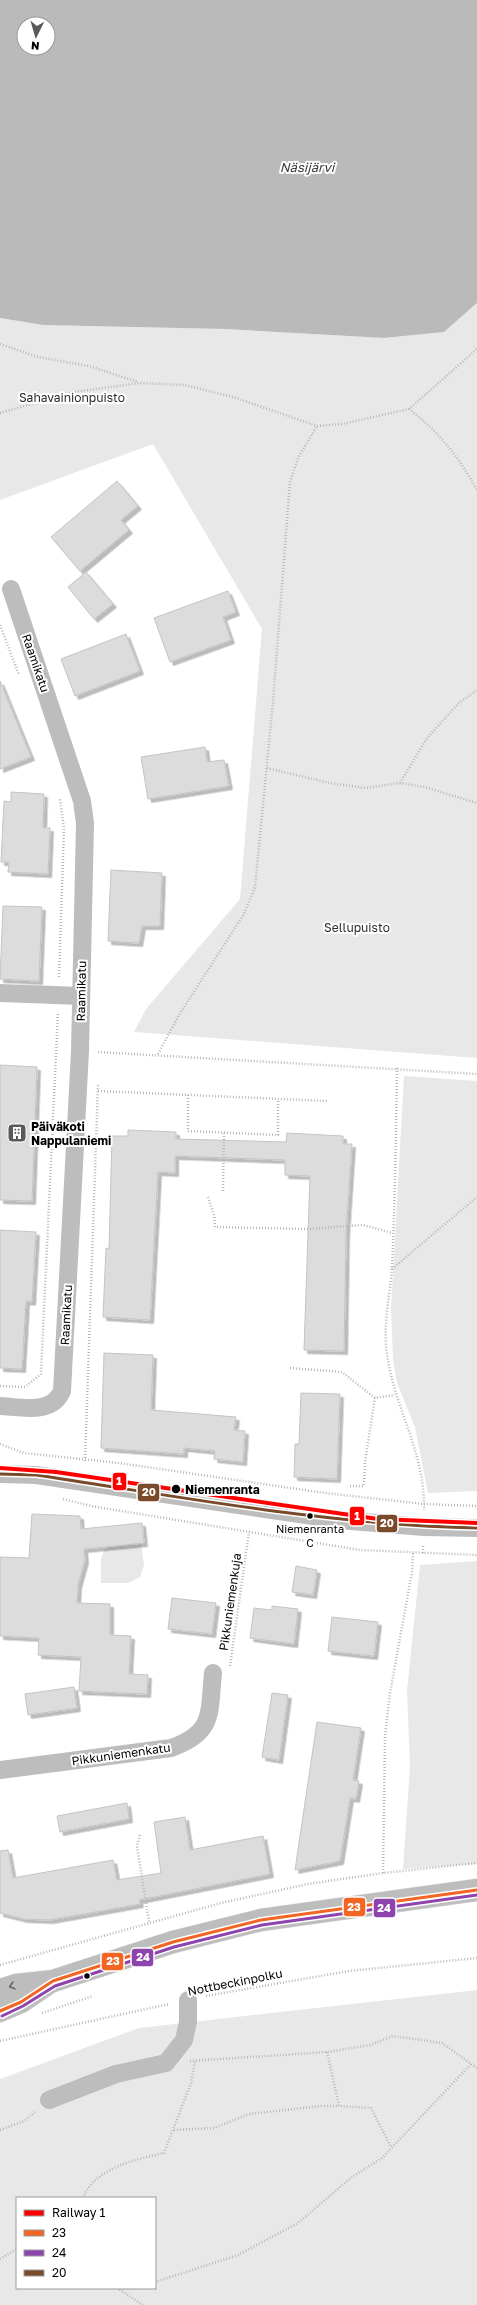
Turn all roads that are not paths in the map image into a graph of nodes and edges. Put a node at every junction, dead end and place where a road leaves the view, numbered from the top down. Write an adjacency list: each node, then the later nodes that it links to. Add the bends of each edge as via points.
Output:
1 (11, 589): 3 (street, Raamikatu, via 82,801 85,823)
2 (0, 993): 3 (street)
3 (81, 996): 4 (street, Raamikatu, via 62,1391 55,1403 38,1407)
4 (0, 1406)
5 (0, 1474): 6 (street, via 36,1475 347,1521)
6 (477, 1528)
7 (221, 1674): 8 (street, Pikkuniemenkatu, via 208,1717 200,1732 189,1742 171,1748)
8 (0, 1770)
9 (477, 1890): 10 (main road, via 261,1920 173,1942)
10 (52, 1981): 11 (main road, one-way to 11, via 16,1985); 13 (main road, via 21,2002)
11 (0, 1990)
12 (188, 2000): 14 (street, via 188,2022 184,2040 166,2063 116,2074)
13 (0, 2010)
14 (49, 2100)

